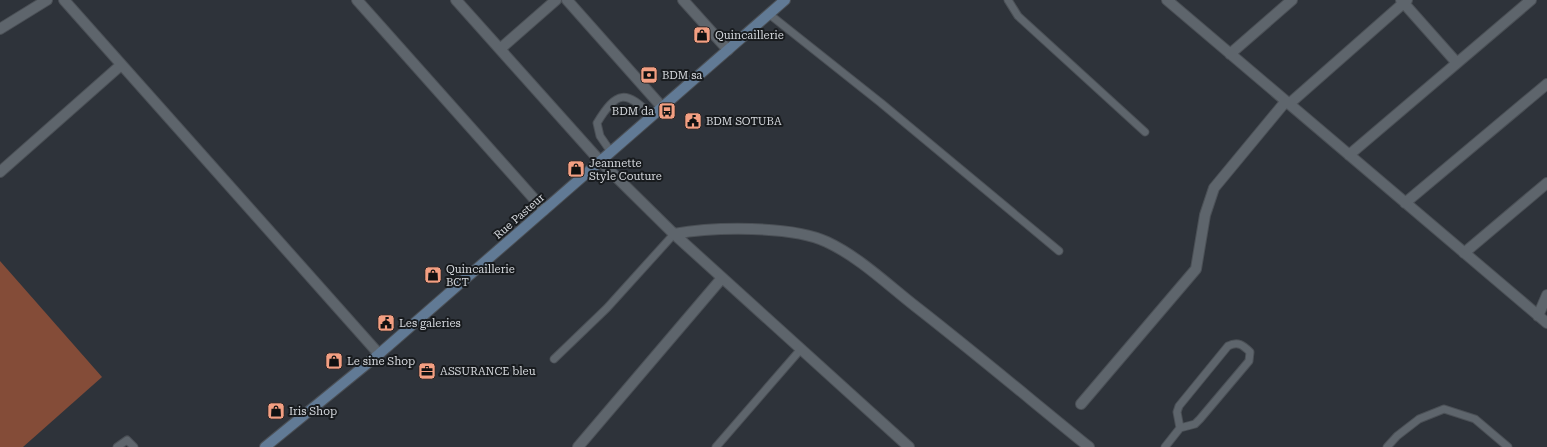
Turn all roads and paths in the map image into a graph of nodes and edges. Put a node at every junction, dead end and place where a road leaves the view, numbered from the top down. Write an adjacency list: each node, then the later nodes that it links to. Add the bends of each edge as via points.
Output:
1 (47, 0): 15 (street)
2 (64, 0): 20 (street)
3 (357, 0): 32 (street)
4 (456, 0): 16 (street)
5 (556, 0): 16 (street)
6 (567, 0): 23 (street)
7 (684, 0): 17 (street)
8 (785, 0): 14 (main road, Rue Pasteur)
9 (1008, 0): 25 (lane, via 1018,16)
10 (1167, 0): 18 (street)
11 (1292, 0): 18 (street)
12 (1531, 0): 19 (street)
13 (1404, 1): 19 (street); 22 (street)
14 (769, 14): 17 (main road, Rue Pasteur); 34 (lane)
15 (0, 29)
16 (500, 49): 28 (street)
17 (728, 50): 23 (main road, Rue Pasteur)
18 (1230, 54): 22 (street)
19 (1457, 63): 27 (street)
20 (121, 65): 29 (street); 41 (street)
21 (1547, 84): 31 (street)
22 (1287, 102): 27 (street); 43 (street, via 1214,188 1205,214 1196,269)
23 (662, 107): 24 (main road, Rue Pasteur)
24 (652, 116): 26 (main road, Rue Pasteur); 26 (lane, via 636,100 625,96 615,100 597,123 600,136)
25 (1145, 132)
26 (611, 152): 28 (main road, Rue Pasteur)
27 (1349, 155): 31 (street)
28 (600, 161): 32 (main road, Rue Pasteur); 33 (street)
29 (0, 172)
30 (1547, 183): 35 (street)
31 (1405, 203): 35 (street)
32 (544, 210): 41 (main road, Rue Pasteur)
33 (674, 234): 36 (street); 42 (lane, via 607,308); 51 (street, via 700,230 793,231 826,242 858,261)
34 (1059, 251)
35 (1464, 253): 38 (street)
36 (722, 278): 40 (street); 48 (street)
37 (1547, 295): 38 (street)
38 (1538, 316): 39 (street)
39 (1547, 323)
40 (801, 349): 49 (lane); 50 (street)
41 (379, 354): 47 (main road, Rue Pasteur)
42 (554, 359)
43 (1080, 404)
44 (1180, 428): 44 (lane, via 1195,424 1249,361 1250,352 1243,345 1238,343 1228,346 1179,406 1177,412); 52 (lane)
45 (117, 447): 46 (lane, via 127,440)
46 (134, 447)
47 (265, 447)
48 (578, 447)
49 (716, 447)
50 (909, 447)
51 (1089, 447)
52 (1165, 447)
53 (1388, 447): 54 (lane, via 1419,418 1444,409 1475,419)
54 (1508, 447)

